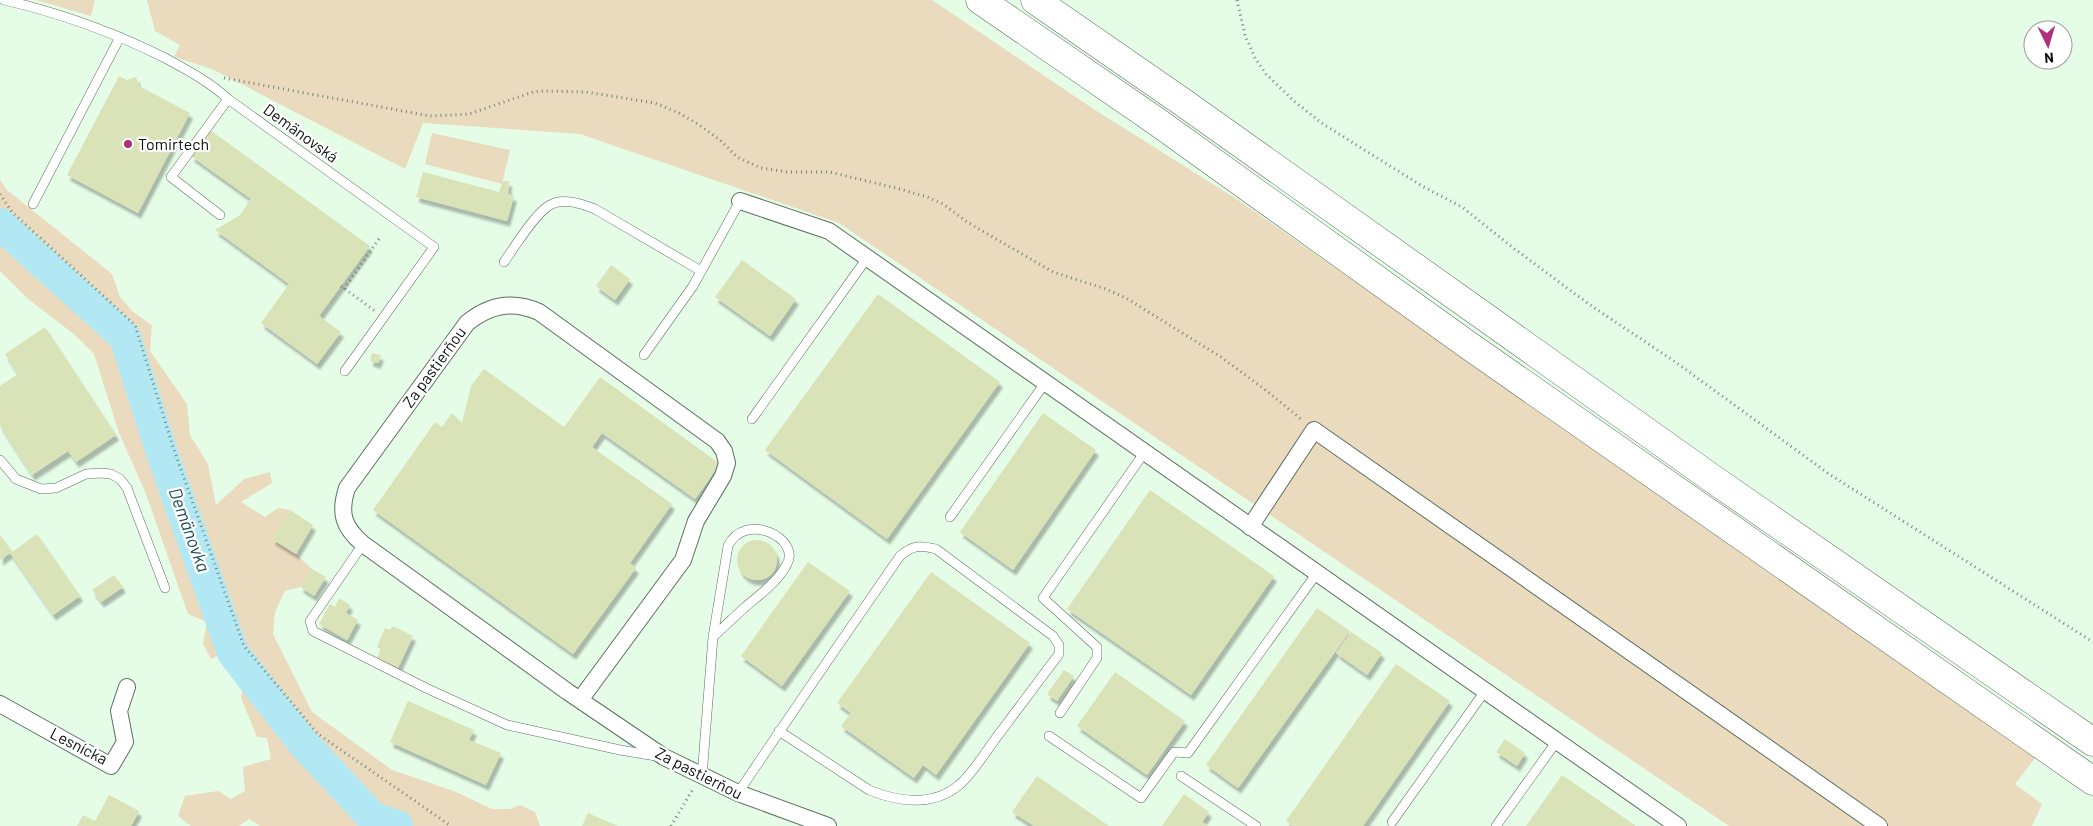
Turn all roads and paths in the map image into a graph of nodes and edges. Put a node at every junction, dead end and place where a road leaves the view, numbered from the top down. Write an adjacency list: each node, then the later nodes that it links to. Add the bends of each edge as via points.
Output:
1 (4, 0): 5 (lane, Demänovská, via 68,17)
2 (980, 0): 43 (highway, via 1173,132 1468,345)
3 (1034, 0): 39 (highway)
4 (1237, 0): 30 (path, via 1245,35 1266,74 1324,124 1422,186 1462,207 1590,305 1674,361 1829,474)
5 (120, 37): 7 (lane, Demänovská, via 185,69 217,88); 10 (lane)
6 (222, 78): 21 (path, via 430,116 469,114 544,91 586,92 668,107 708,130 738,157 761,168 780,172 830,172 900,188 943,204 967,222 1053,272 1106,289 1156,316 1229,363)
7 (228, 99): 11 (lane, via 171,177); 16 (lane, Demänovská, via 434,248)
8 (0, 194): 46 (path, via 12,212 135,325 174,450 244,646 318,734)
9 (740, 201): 13 (street, via 829,231); 15 (lane)
10 (33, 204)
11 (220, 215)
12 (381, 236): 16 (path, via 342,288)
13 (867, 258): 19 (street); 20 (lane)
14 (504, 262): 15 (lane, via 540,213 551,204 565,202 595,209)
15 (701, 271): 17 (lane)
16 (384, 317): 18 (lane, Demänovská)
17 (644, 355)
18 (345, 371)
19 (1045, 383): 22 (street); 24 (lane)
20 (752, 419)
21 (1314, 430): 25 (street); 52 (street)
22 (1144, 453): 25 (street); 35 (lane, via 1043,598 1097,647 1097,658)
23 (0, 460): 28 (lane, via 16,479 41,489 56,488 86,474 111,474 120,479 127,488)
24 (950, 517)
25 (1250, 527): 27 (street)
26 (362, 544): 33 (street, Za pastierňou); 33 (street, Za pastierňou, via 351,534 344,519 344,497 348,488 467,323 488,308 500,305 516,305 539,312 717,440 727,463 723,476 696,521 683,560); 40 (lane, via 310,621 313,631 507,725)
27 (1317, 574): 32 (street); 37 (lane, via 1188,753 1174,752 1141,798)
28 (165, 588)
29 (713, 637): 29 (lane, via 732,537 745,530 763,529 785,542 789,550 788,562 782,572); 41 (lane)
30 (2093, 642)
31 (127, 687): 34 (street, Lesnícka, via 119,711 125,742 111,766)
32 (1485, 691): 38 (street); 45 (lane)
33 (580, 700): 40 (street, Za pastierňou)
34 (0, 704)
35 (1060, 713)
36 (779, 732): 36 (lane, via 900,556 910,548 936,549 1053,636 1059,645 1059,654 960,785 932,798 902,800 869,790); 44 (lane)
37 (1049, 736)
38 (1558, 742): 50 (lane); 51 (street)
39 (2093, 742)
40 (664, 757): 41 (street, Za pastierňou)
41 (702, 776): 44 (street, Za pastierňou); 47 (path)
42 (1180, 776): 49 (lane)
43 (2093, 781)
44 (738, 793): 48 (street, Za pastierňou)
45 (1392, 822)
46 (451, 826)
47 (671, 826)
48 (828, 826)
49 (1256, 826)
50 (1496, 826)
51 (1678, 826)
52 (1879, 826)

